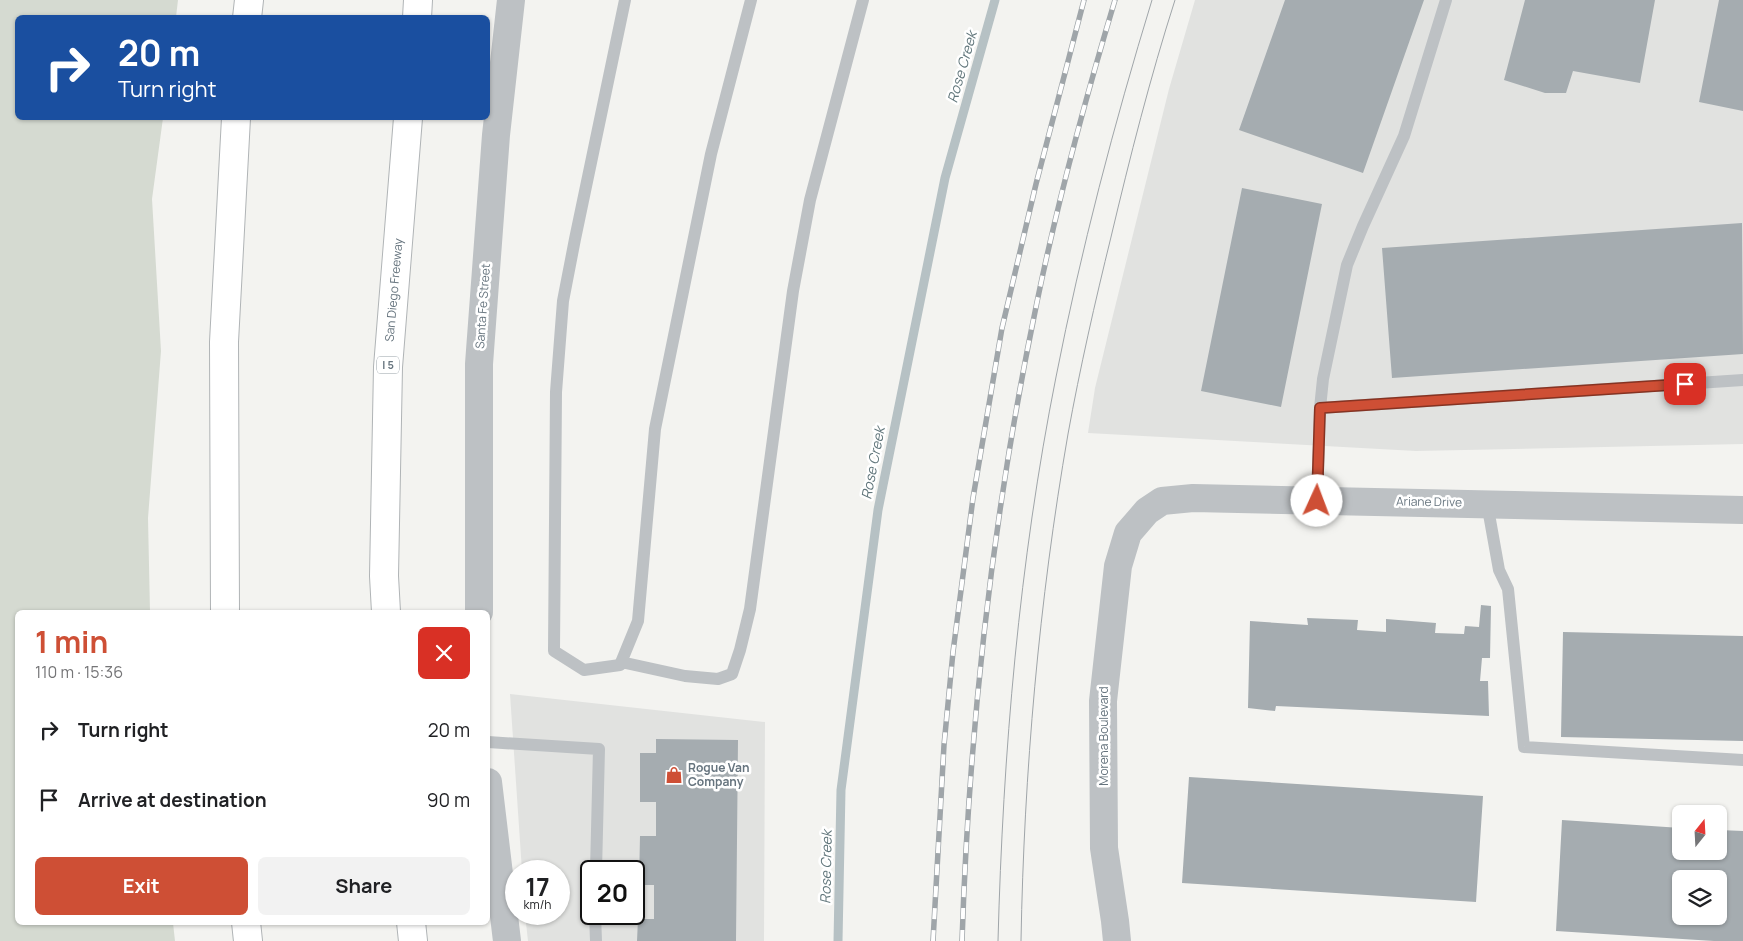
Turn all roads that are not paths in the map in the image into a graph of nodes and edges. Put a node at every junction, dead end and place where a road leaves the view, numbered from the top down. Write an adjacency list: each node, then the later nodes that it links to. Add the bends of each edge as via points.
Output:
1 (249, 0): 8 (highway)
2 (418, 0): 9 (highway)
3 (511, 0): 20 (street, Santa Fe Street, via 496,135 479,364)
4 (625, 0): 21 (lane, via 564,301 556,392 554,651 584,670)
5 (752, 0): 21 (lane, via 711,154 655,429 638,621)
6 (863, 0): 21 (lane, via 810,200 793,291 750,609 732,674 718,679 685,676)
7 (1446, 0): 13 (lane, via 1404,136 1347,265 1323,378)
8 (247, 15)
9 (417, 15)
10 (236, 120): 18 (highway, via 224,342)
11 (408, 120): 19 (highway, San Diego Freeway / I 5, via 388,367)
12 (1743, 380): 13 (lane)
13 (1320, 408): 14 (lane)
14 (1317, 501): 15 (street, Ariane Drive); 17 (street, Ariane Drive, via 1193,498 1162,501 1147,511)
15 (1486, 503): 16 (street, Ariane Drive); 23 (lane, via 1499,570 1508,589 1524,748)
16 (1743, 510)
17 (1128, 533): 33 (street, Morena Boulevard, via 1118,566 1103,701 1104,848)
18 (226, 610)
19 (386, 610)
20 (479, 610)
21 (621, 662)
22 (490, 742): 25 (lane, via 600,749)
23 (1743, 760)
24 (490, 799): 31 (street)
25 (596, 860)
26 (246, 925): 29 (highway)
27 (411, 925): 30 (highway)
28 (595, 925): 32 (lane)
29 (248, 941)
30 (413, 941)
31 (507, 941)
32 (596, 941)
33 (1117, 941)

